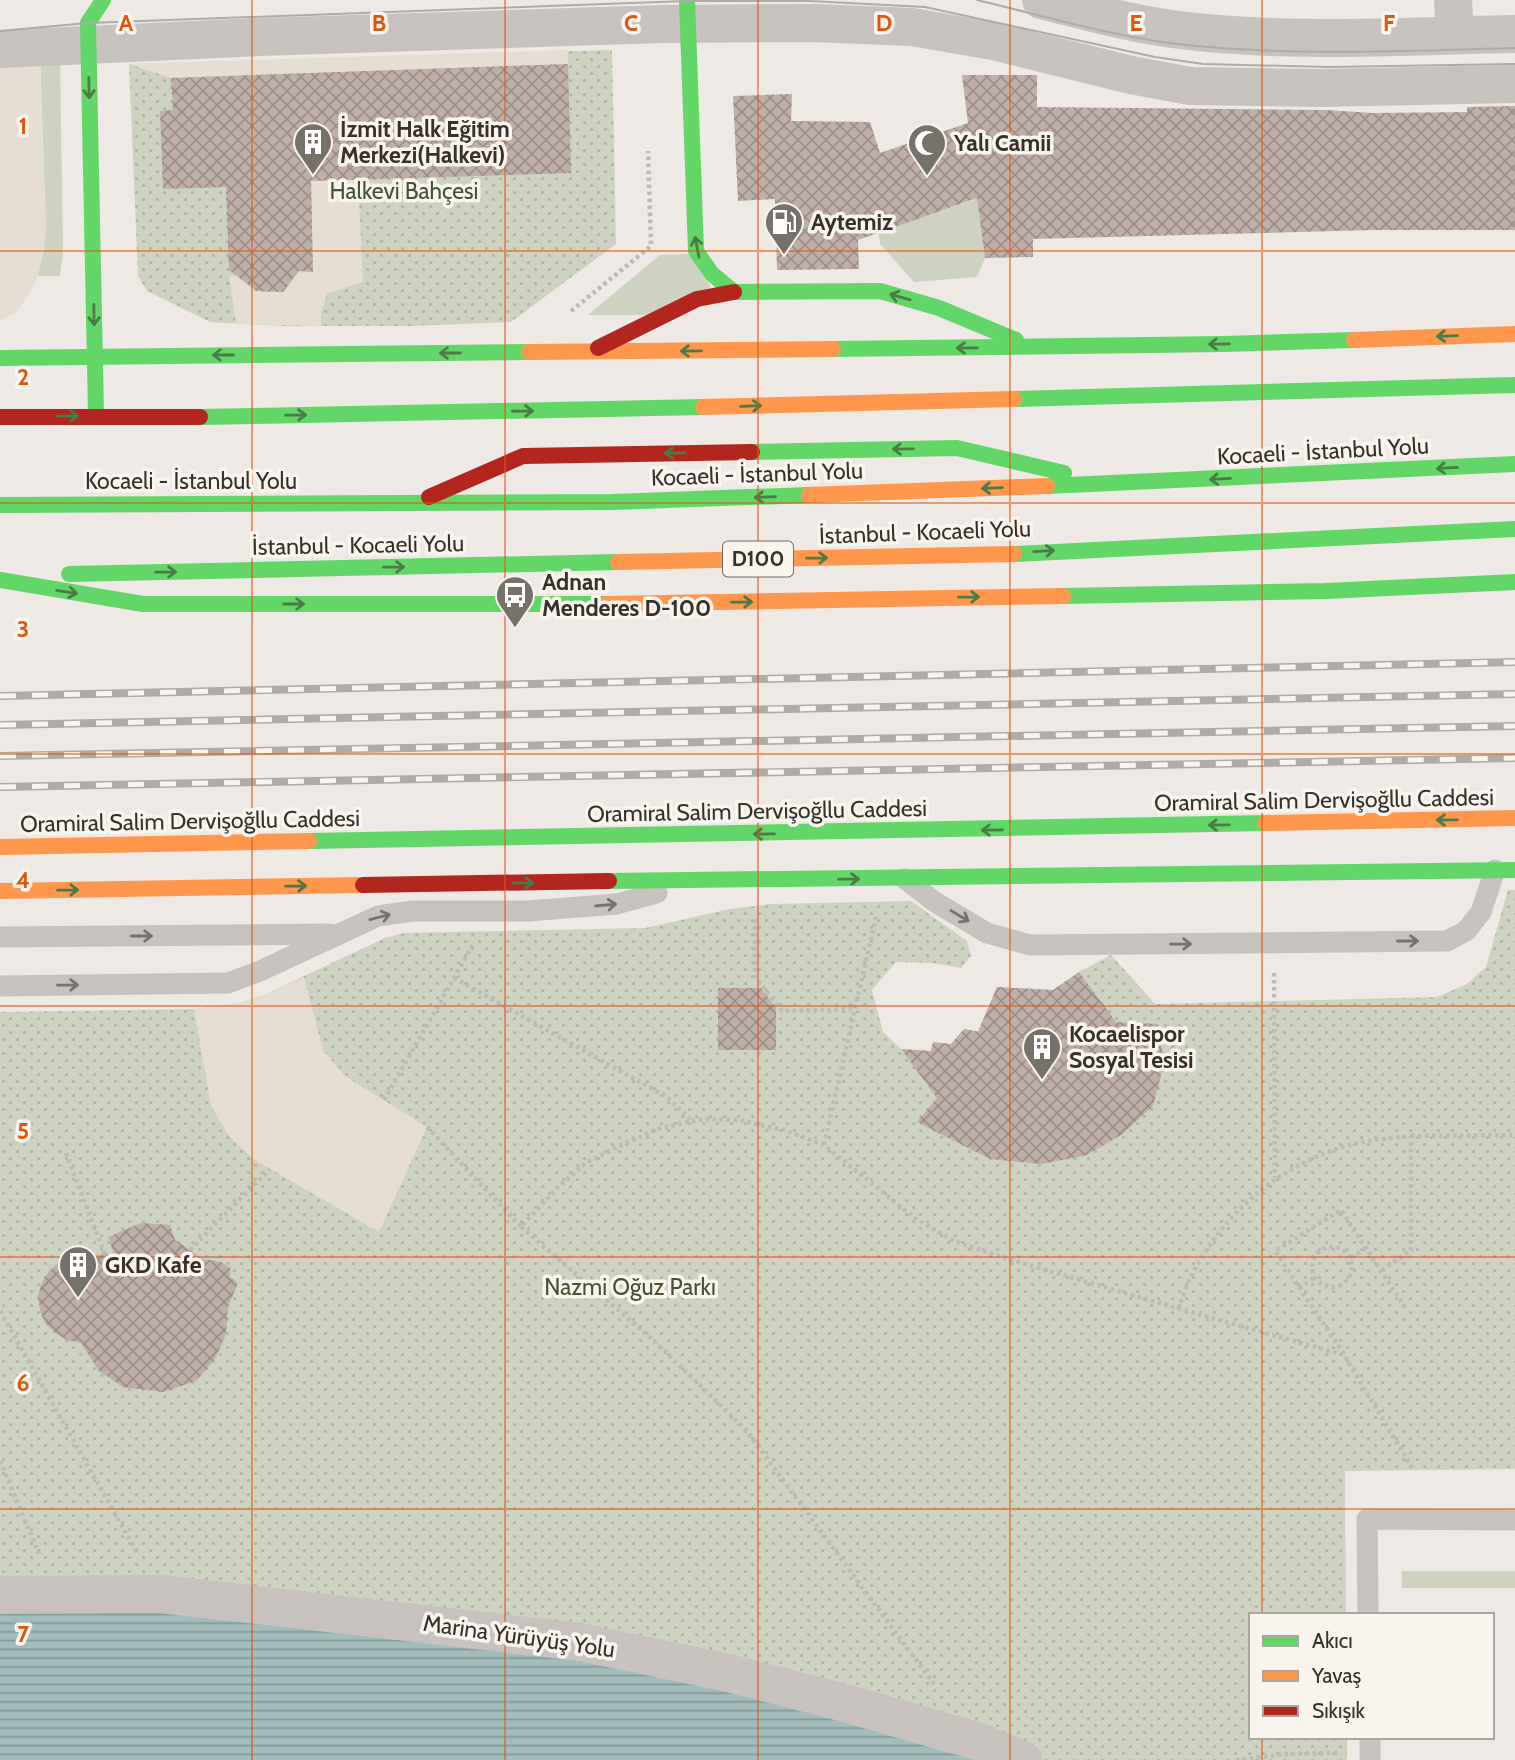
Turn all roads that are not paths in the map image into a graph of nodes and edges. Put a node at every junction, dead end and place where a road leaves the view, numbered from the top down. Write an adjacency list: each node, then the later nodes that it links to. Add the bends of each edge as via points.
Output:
1 (103, 0): 6 (main road, via 88,23)
2 (1041, 0): 4 (street, via 1173,29 1298,37)
3 (687, 12): 6 (street); 8 (street, via 912,27 1189,86); 9 (main road, one-way to 3, via 715,281 696,251)
4 (1454, 18): 5 (street)
5 (1515, 34)
6 (89, 44): 7 (street); 13 (main road, one-way to 13)
7 (0, 49)
8 (1515, 84)
9 (734, 292): 11 (main road, one-way to 9, via 939,308 880,291); 12 (main road, via 697,299)
10 (1515, 334): 11 (main road, one-way to 11)
11 (1032, 347): 12 (main road, one-way to 12)
12 (589, 352): 13 (main road, one-way to 13)
13 (95, 355): 14 (main road); 16 (main road)
14 (0, 358)
15 (1515, 385): 16 (main road, one-way to 15, via 646,409)
16 (96, 415): 17 (main road, one-way to 16)
17 (0, 417)
18 (1515, 464): 19 (main road, Kocaeli - İstanbul Yolu, one-way to 19)
19 (1114, 484): 20 (main road, Kocaeli - İstanbul Yolu, one-way to 20, via 613,502); 20 (main road, one-way to 20, via 957,448 523,456)
20 (415, 503): 21 (main road, Kocaeli - İstanbul Yolu)
21 (0, 505)
22 (1515, 529): 23 (main road, İstanbul - Kocaeli Yolu / D100, one-way to 22, via 1004,554)
23 (0, 578): 24 (main road, one-way to 24, via 144,604 592,604 1312,591)
24 (1515, 582)
25 (1515, 818): 26 (main road, Oramiral Salim Dervişoğllu Caddesi, one-way to 26)
26 (0, 847)
27 (1505, 870): 28 (main road); 28 (lane, one-way to 27, via 987,933 1030,945 1447,941 1466,932)
28 (903, 878): 29 (main road, one-way to 28)
29 (700, 881): 30 (main road, one-way to 29); 31 (lane, one-way to 29, via 378,916 617,904)
30 (0, 891)
31 (337, 934): 32 (lane, one-way to 31); 33 (lane, one-way to 31, via 228,983)
32 (0, 937)
33 (0, 986)
34 (1515, 1520): 36 (lane, via 1367,1519)
35 (0, 1595): 37 (street, Marina Yürüyüş Yolu, via 160,1594 580,1642 728,1673 977,1741)
36 (1368, 1613)
37 (1024, 1760)

